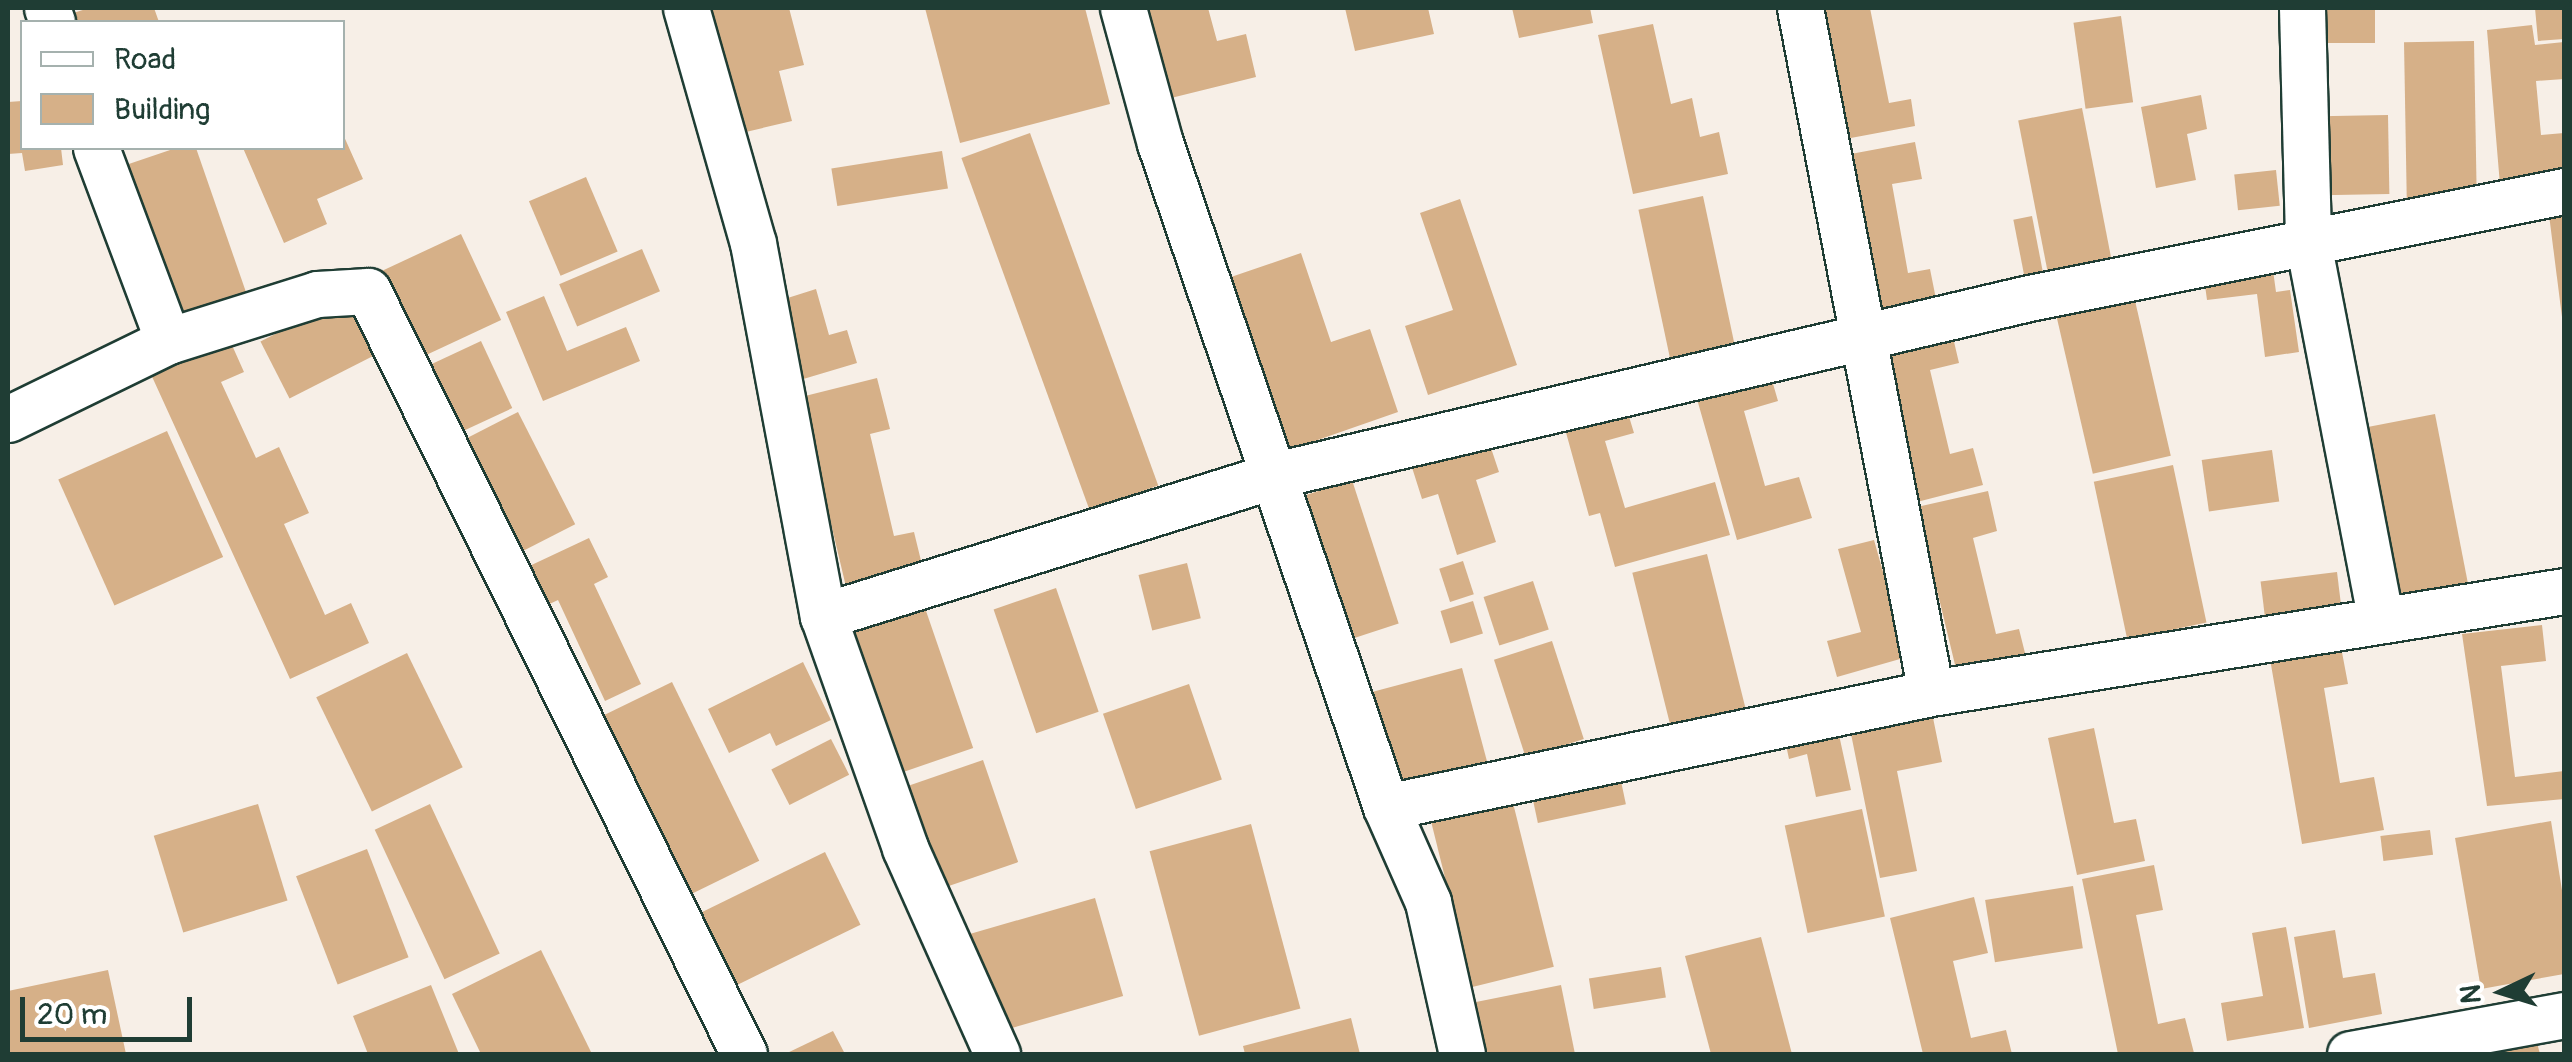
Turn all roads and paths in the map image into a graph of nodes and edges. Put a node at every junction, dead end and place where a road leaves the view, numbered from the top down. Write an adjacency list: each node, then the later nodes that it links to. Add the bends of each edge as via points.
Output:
1 (686, 8): 13 (street, via 753,242)
2 (1124, 8): 11 (street, via 1160,143)
3 (1800, 8): 8 (street)
4 (2302, 8): 7 (street)
5 (97, 150): 9 (street)
6 (2564, 191): 7 (street)
7 (2308, 242): 8 (street); 14 (street)
8 (1866, 338): 11 (street); 15 (street)
9 (168, 341): 10 (street); 18 (street, via 318,294 368,291)
10 (8, 419)
11 (1275, 476): 13 (street); 16 (street)
12 (2564, 591): 14 (street)
13 (823, 616): 19 (street, via 906,848)
14 (2382, 620): 15 (street)
15 (1931, 694): 16 (street)
16 (1386, 807): 20 (street, via 1428,902)
17 (2564, 1014): 21 (street)
18 (744, 1054)
19 (998, 1054)
20 (1462, 1054)
21 (2350, 1054)

